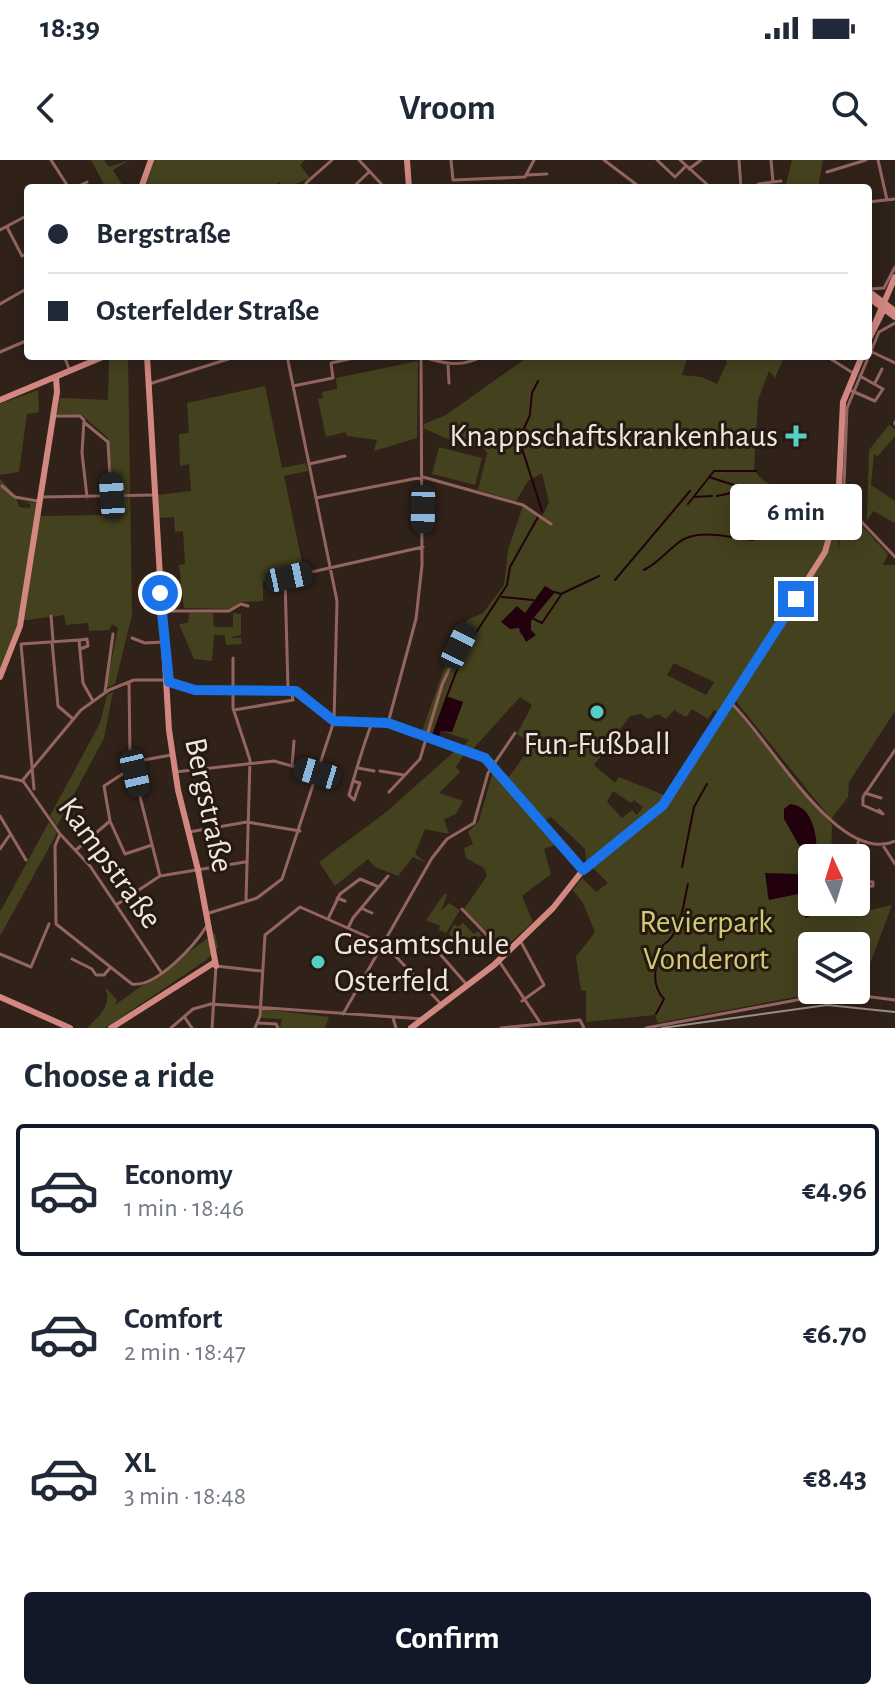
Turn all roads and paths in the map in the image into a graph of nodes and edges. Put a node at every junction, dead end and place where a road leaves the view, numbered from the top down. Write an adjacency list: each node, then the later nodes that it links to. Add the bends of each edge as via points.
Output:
1 (51, 160): 25 (street)
2 (151, 160): 27 (street)
3 (332, 160): 28 (street)
4 (359, 160): 18 (street)
5 (407, 160): 31 (street)
6 (451, 160): 21 (street, via 453,180)
7 (534, 160): 21 (street)
8 (604, 160): 32 (street)
9 (657, 160): 17 (street, via 675,178)
10 (680, 160): 17 (street)
11 (701, 160): 17 (street)
12 (739, 160): 34 (street)
13 (771, 160): 24 (street)
14 (866, 160): 16 (street)
15 (878, 160): 37 (street)
16 (854, 162): 19 (street)
17 (688, 168): 33 (street)
18 (369, 172): 29 (street); 30 (street)
19 (827, 172)
20 (547, 174): 21 (street)
21 (527, 175)
22 (781, 181): 24 (street)
23 (87, 182): 26 (street)
24 (773, 182): 35 (street)
25 (66, 184)
26 (83, 184)
27 (142, 184)
28 (310, 184)
29 (356, 184)
30 (381, 184)
31 (409, 184)
32 (636, 184)
33 (706, 184)
34 (741, 184)
35 (758, 184)
36 (895, 199): 37 (street)
37 (887, 200): 38 (street)
38 (872, 202)
39 (24, 217): 40 (street)
40 (7, 227): 41 (street); 42 (street)
41 (0, 230)
42 (24, 255)
43 (895, 267): 47 (street, via 882,290)
44 (895, 277): 45 (street)
45 (892, 288): 48 (street); 51 (street)
46 (24, 290): 50 (street)
47 (872, 292)
48 (872, 292)
49 (872, 296): 51 (street)
50 (0, 304)
51 (883, 306): 52 (street); 53 (street); 54 (street)
52 (895, 318): 53 (street); 53 (street)
53 (876, 329): 55 (street); 57 (street)
54 (872, 331)
55 (872, 334)
56 (24, 342): 58 (street)
57 (872, 344)
58 (0, 352)
59 (872, 352): 72 (street)
60 (66, 360): 75 (street)
61 (96, 360): 75 (street)
62 (147, 360): 80 (street, Bergstraße)
63 (225, 360): 80 (street)
64 (288, 360): 81 (street)
65 (337, 360): 81 (street, via 331,364 333,378)
66 (421, 360): 89 (street)
67 (433, 360): 73 (street)
68 (466, 360): 73 (street)
69 (833, 360): 76 (street)
70 (861, 360): 76 (street)
71 (865, 360): 76 (street)
72 (895, 363)
73 (448, 365): 78 (street)
74 (882, 369): 79 (street)
75 (70, 371): 77 (street)
76 (856, 374): 79 (street); 82 (street); 84 (street)
77 (56, 377): 83 (street); 85 (street)
78 (449, 383)
79 (875, 383): 82 (street, via 883,389 875,401)
80 (149, 384): 91 (street, Bergstraße)
81 (293, 386): 88 (street)
82 (852, 391): 84 (street)
83 (0, 399)
84 (845, 409): 96 (street)
85 (53, 416): 86 (street, via 80,416); 95 (street)
86 (85, 423): 92 (street, via 108,442); 93 (street)
87 (345, 456): 88 (street)
88 (309, 464): 94 (street)
89 (423, 477): 94 (street); 97 (street, via 523,505); 98 (street)
90 (2, 486): 95 (street, via 15,497)
91 (154, 495): 92 (street); 102 (street, Bergstraße)
92 (112, 496): 93 (street)
93 (87, 497): 95 (street)
94 (316, 498): 100 (street)
95 (40, 499): 108 (street)
96 (840, 507): 99 (street); 120 (street, via 825,552)
97 (551, 524)
98 (423, 547): 100 (street); 125 (street, via 416,619)
99 (895, 557)
100 (331, 568): 117 (street, via 285,580); 123 (street, via 337,605)
101 (248, 606): 102 (street)
102 (162, 611): 110 (street, Bergstraße)
103 (51, 616): 109 (street)
104 (469, 626): 127 (street, via 448,667)
105 (113, 634): 118 (street)
106 (132, 638): 110 (street)
107 (79, 640): 109 (street); 111 (street); 111 (street, via 87,639 88,646)
108 (18, 642): 109 (street); 113 (street); 136 (street)
109 (53, 642): 122 (street, via 58,706)
110 (164, 642): 114 (street, Bergstraße)
111 (80, 649): 119 (street, via 83,683)
112 (233, 658): 116 (street)
113 (0, 677)
114 (166, 680): 115 (street, via 147,677); 116 (street, via 191,689); 130 (street, Bergstraße)
115 (129, 682): 118 (street); 132 (street, via 129,755)
116 (233, 690): 117 (street); 121 (street)
117 (290, 690): 121 (street, via 293,700); 123 (street)
118 (105, 692): 119 (street)
119 (93, 701): 122 (street)
120 (730, 702): 156 (street, via 832,823); 165 (street, via 660,808)
121 (234, 710): 131 (street)
122 (73, 719): 136 (street)
123 (334, 721): 124 (street); 138 (street)
124 (372, 723): 125 (street); 135 (street)
125 (388, 723): 127 (street)
126 (515, 733): 134 (street)
127 (427, 737): 134 (street, via 485,758); 139 (street, via 417,764)
128 (294, 741): 133 (street)
129 (895, 750): 145 (street)
130 (172, 754): 132 (street); 137 (street, Bergstraße)
131 (250, 763): 133 (street); 137 (street); 150 (street)
132 (135, 766): 149 (street, via 105,783); 157 (street)
133 (292, 766): 138 (street)
134 (492, 766): 165 (street); 185 (street, via 474,823 447,839 432,858)
135 (358, 768): 139 (street); 142 (street)
136 (33, 769): 141 (street, Kampstraße); 143 (street, Kampstraße)
137 (175, 772): 152 (street, Bergstraße)
138 (317, 773): 151 (street)
139 (404, 775): 144 (street)
140 (0, 776): 141 (street, Kampstraße)
141 (22, 781): 153 (street, Kampstraße)
142 (353, 781)
143 (34, 789)
144 (389, 792)
145 (865, 793): 146 (street); 147 (street, via 863,805)
146 (881, 798)
147 (879, 810)
148 (0, 816): 154 (street)
149 (110, 821): 157 (street, via 125,854); 160 (street)
150 (247, 822): 151 (street); 152 (street); 162 (street)
151 (300, 831): 172 (street, via 281,881)
152 (188, 832): 164 (street, Bergstraße)
153 (60, 834): 160 (street, Kampstraße); 192 (street, via 55,846 56,924)
154 (10, 835): 159 (street); 161 (street)
155 (895, 841): 158 (street)
156 (858, 842): 158 (street)
157 (152, 845): 166 (street)
158 (884, 846): 163 (street)
159 (0, 849)
160 (76, 851): 175 (street, Kampstraße)
161 (26, 860)
162 (245, 862): 164 (street); 172 (street)
163 (895, 864)
164 (198, 870): 166 (street); 179 (street, Bergstraße)
165 (583, 870): 184 (street)
166 (160, 876): 175 (street)
167 (388, 876): 168 (street)
168 (379, 887): 170 (street); 171 (street, via 360,879)
169 (366, 892): 170 (street)
170 (371, 897): 174 (street); 176 (street)
171 (337, 898): 173 (street); 180 (street)
172 (246, 901): 179 (street)
173 (345, 901)
174 (376, 901)
175 (116, 905): 194 (street, Kampstraße)
176 (361, 908): 178 (street); 183 (street)
177 (462, 909): 188 (street)
178 (372, 913)
179 (206, 914): 182 (street, Bergstraße)
180 (328, 919): 183 (street); 193 (street, via 302,908 266,932)
181 (49, 924): 187 (street, via 31,967)
182 (209, 927): 191 (street, Bergstraße); 194 (street)
183 (348, 928): 185 (street)
184 (520, 940): 188 (street); 198 (street, via 544,985)
185 (384, 944): 200 (street); 202 (street)
186 (433, 946): 195 (street)
187 (0, 954)
188 (505, 954): 190 (street)
189 (72, 959): 192 (street, via 97,976)
190 (499, 961): 195 (street); 198 (street)
191 (215, 962): 193 (street); 199 (street, Bergstraße); 209 (street)
192 (110, 968): 194 (street, via 135,985)
193 (262, 971): 201 (street)
194 (161, 972)
195 (468, 986): 200 (street)
196 (0, 997): 208 (street)
197 (895, 1000): 219 (street, via 858,995 788,1000)
198 (522, 1001): 207 (street)
199 (214, 1004): 201 (street); 203 (street); 212 (street, Bergstraße)
200 (442, 1005): 205 (street)
201 (260, 1007): 202 (street); 206 (street)
202 (343, 1014): 204 (street)
203 (184, 1016): 210 (street); 211 (street)
204 (393, 1018): 205 (street); 215 (street)
205 (423, 1019): 216 (street)
206 (259, 1023): 213 (street); 214 (street)
207 (541, 1024): 217 (street); 218 (street, via 580,1020)
208 (70, 1028)
209 (111, 1028)
210 (171, 1028)
211 (192, 1028)
212 (212, 1028)
213 (255, 1028)
214 (278, 1028)
215 (396, 1028)
216 (411, 1028)
217 (501, 1028)
218 (584, 1028)
219 (646, 1028)

